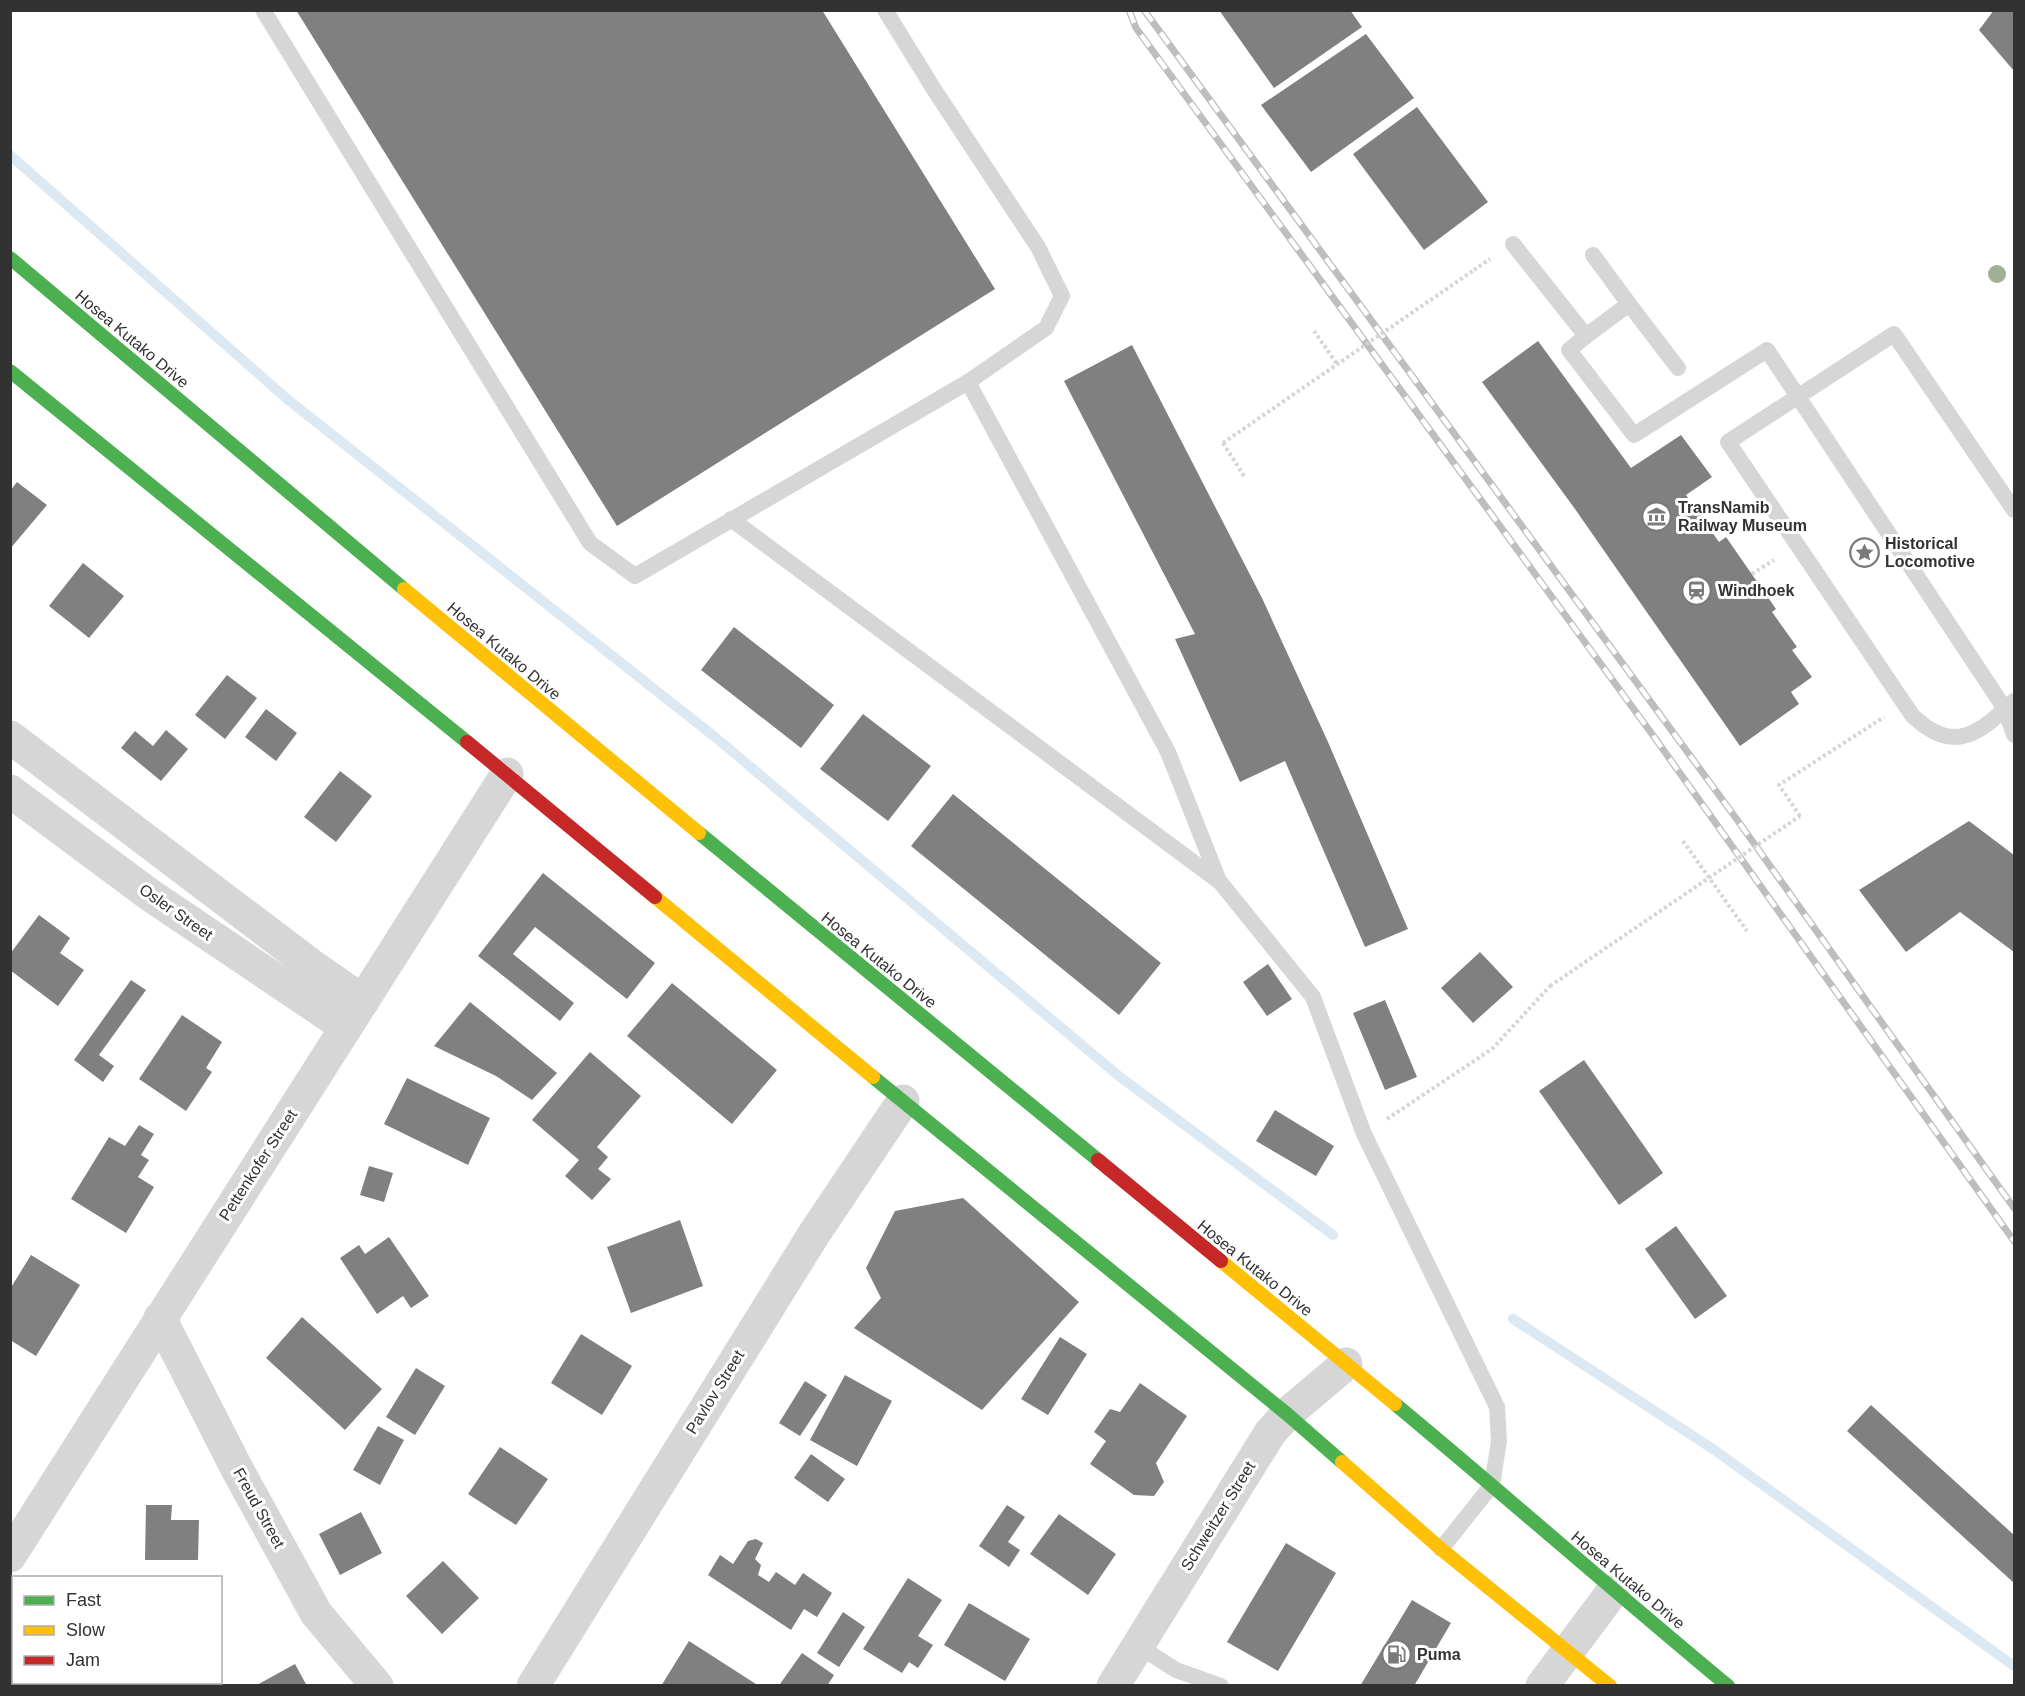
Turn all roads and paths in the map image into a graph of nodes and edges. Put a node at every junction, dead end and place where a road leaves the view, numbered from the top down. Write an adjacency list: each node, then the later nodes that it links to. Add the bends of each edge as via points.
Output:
1 (263, 10): 17 (lane, via 590,543 635,576)
2 (885, 10): 13 (lane, via 1038,247 1062,296 1046,328)
3 (1513, 244): 9 (lane)
4 (1593, 255): 7 (lane)
5 (10, 258): 32 (main road, Hosea Kutako Drive, via 542,705)
6 (1474, 270): 10 (path, bridge)
7 (1629, 304): 9 (lane); 11 (lane)
8 (1314, 331): 10 (path)
9 (1586, 336): 14 (lane, via 1569,350 1634,435 1767,350)
10 (1337, 364): 15 (path, bridge, via 1223,443)
11 (1678, 368)
12 (10, 371): 22 (main road)
13 (968, 382): 17 (lane); 26 (lane, via 1168,752)
14 (1797, 397): 16 (lane, via 1894,334); 18 (lane, via 1728,442); 19 (lane)
15 (1244, 476)
16 (2014, 510)
17 (731, 519): 26 (lane)
18 (1904, 704): 19 (lane, via 1924,727 1953,737 1984,728); 25 (path, bridge, via 1779,785 1800,816)
19 (2010, 705): 20 (lane)
20 (2014, 735)
21 (10, 737): 28 (street, via 302,958)
22 (507, 774): 28 (street, Pettenkofer Street); 29 (main road)
23 (10, 791): 28 (street, Osler Street, via 150,895)
24 (1683, 841): 25 (path)
25 (1709, 878): 27 (path); 30 (path, bridge, via 1550,986 1492,1049)
26 (1220, 882): 30 (lane, via 1313,997)
27 (1747, 931)
28 (355, 1014): 31 (street, Pettenkofer Street)
29 (903, 1101): 33 (main road); 41 (street, Pavlov Street, via 814,1234)
30 (1364, 1134): 34 (lane, via 1497,1407 1499,1441)
31 (160, 1318): 36 (street, Pettenkofer Street); 40 (street, Freud Street, via 316,1613)
32 (1346, 1364): 33 (street, Schweitzer Street); 34 (main road, Hosea Kutako Drive)
33 (1287, 1414): 35 (main road); 38 (street, Schweitzer Street, via 1258,1451)
34 (1492, 1485): 35 (lane); 37 (main road, Hosea Kutako Drive)
35 (1441, 1550): 39 (main road)
36 (10, 1556)
37 (1613, 1591): 39 (street); 46 (main road, Hosea Kutako Drive)
38 (1137, 1645): 42 (street, Schweitzer Street); 43 (lane, via 1176,1670)
39 (1567, 1651): 44 (street); 45 (main road)
40 (377, 1686)
41 (533, 1686)
42 (1113, 1686)
43 (1221, 1686)
44 (1542, 1686)
45 (1610, 1686)
46 (1728, 1686)

